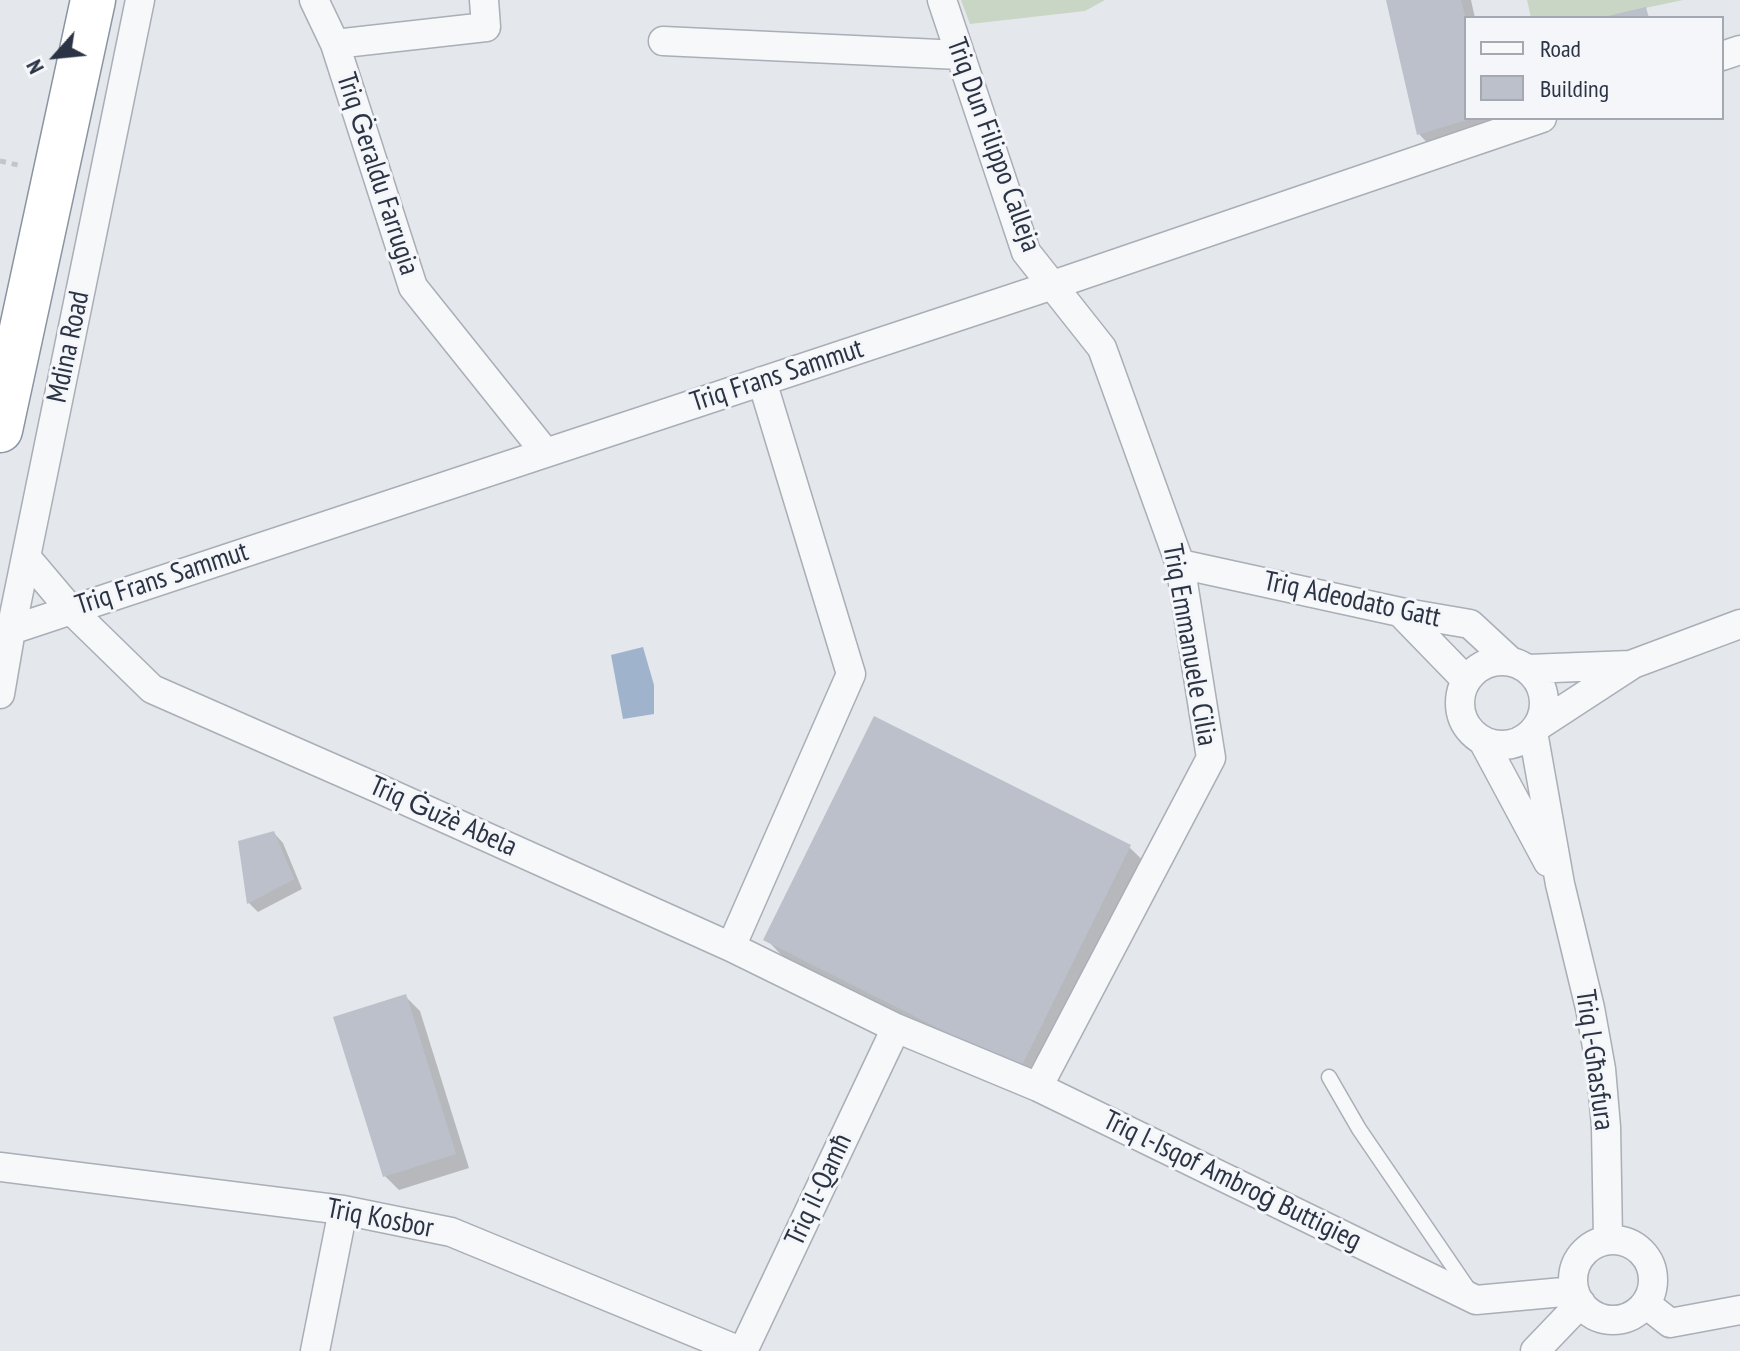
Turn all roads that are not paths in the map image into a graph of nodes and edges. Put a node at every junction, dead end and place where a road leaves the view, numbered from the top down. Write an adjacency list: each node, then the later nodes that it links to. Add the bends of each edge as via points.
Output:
1 (93, 0): 12 (highway, Mdina Road)
2 (140, 0): 14 (street, Mdina Road)
3 (314, 0): 7 (street, Triq Ġeraldu Farrugia)
4 (484, 0): 7 (street, via 486,27)
5 (942, 0): 8 (street, Triq Dun Filippo Calleja)
6 (663, 41): 8 (street)
7 (335, 44): 13 (street, Triq Ġeraldu Farrugia, via 413,287)
8 (960, 55): 10 (street, Triq Dun Filippo Calleja, via 1026,252)
9 (1536, 120): 10 (street, Triq Frans Sammut)
10 (1053, 285): 11 (street, Triq Frans Sammut); 15 (street, Triq Emmanuele Cilia, via 1102,348)
11 (762, 381): 13 (street, Triq Frans Sammut); 27 (street, via 851,674)
12 (0, 430)
13 (545, 452): 16 (street, Triq Frans Sammut)
14 (26, 557): 16 (street, Triq Ġużè Abela); 19 (street, Mdina Road)
15 (1180, 564): 17 (street, Triq Adeodato Gatt); 30 (street, Triq Emmanuele Cilia, via 1211,758)
16 (70, 609): 19 (street, Triq Frans Sammut); 27 (street, Triq Ġużè Abela, via 152,689)
17 (1400, 612): 21 (street, Triq Adeodato Gatt, via 1470,624); 22 (street)
18 (1740, 624): 20 (street)
19 (11, 630): 23 (street, Mdina Road)
20 (1633, 664): 21 (street); 24 (street)
21 (1519, 665): 22 (street, via 1485,664); 24 (street, Triq Adeodato Gatt, via 1542,689 1543,714)
22 (1466, 680): 25 (street, via 1459,707 1463,721)
23 (0, 694)
24 (1535, 729): 25 (street, via 1517,743); 26 (street, Triq l-Għasfura)
25 (1483, 741): 26 (street, Triq l-Għasfura)
26 (1560, 884): 33 (street, Triq l-Għasfura, via 1601,1069)
27 (731, 947): 28 (street, Triq Ġużè Abela)
28 (896, 1028): 30 (street, Triq l-Isqof Ambroġ Buttigieg); 39 (street, Triq il-Qamħ)
29 (1329, 1077): 35 (lane)
30 (1038, 1087): 35 (street, Triq l-Isqof Ambroġ Buttigieg)
31 (0, 1167): 32 (street, Triq Kosbor)
32 (341, 1203): 38 (street); 39 (street, Triq Kosbor, via 451,1232)
33 (1608, 1239): 34 (street, via 1584,1252 1577,1263); 36 (street, via 1634,1245 1644,1254 1654,1282)
34 (1577, 1297): 35 (street); 36 (street, via 1607,1320 1636,1313); 40 (street)
35 (1476, 1300)
36 (1646, 1304): 37 (street, via 1670,1323)
37 (1740, 1310)
38 (315, 1351)
39 (741, 1351)
40 (1535, 1351)

